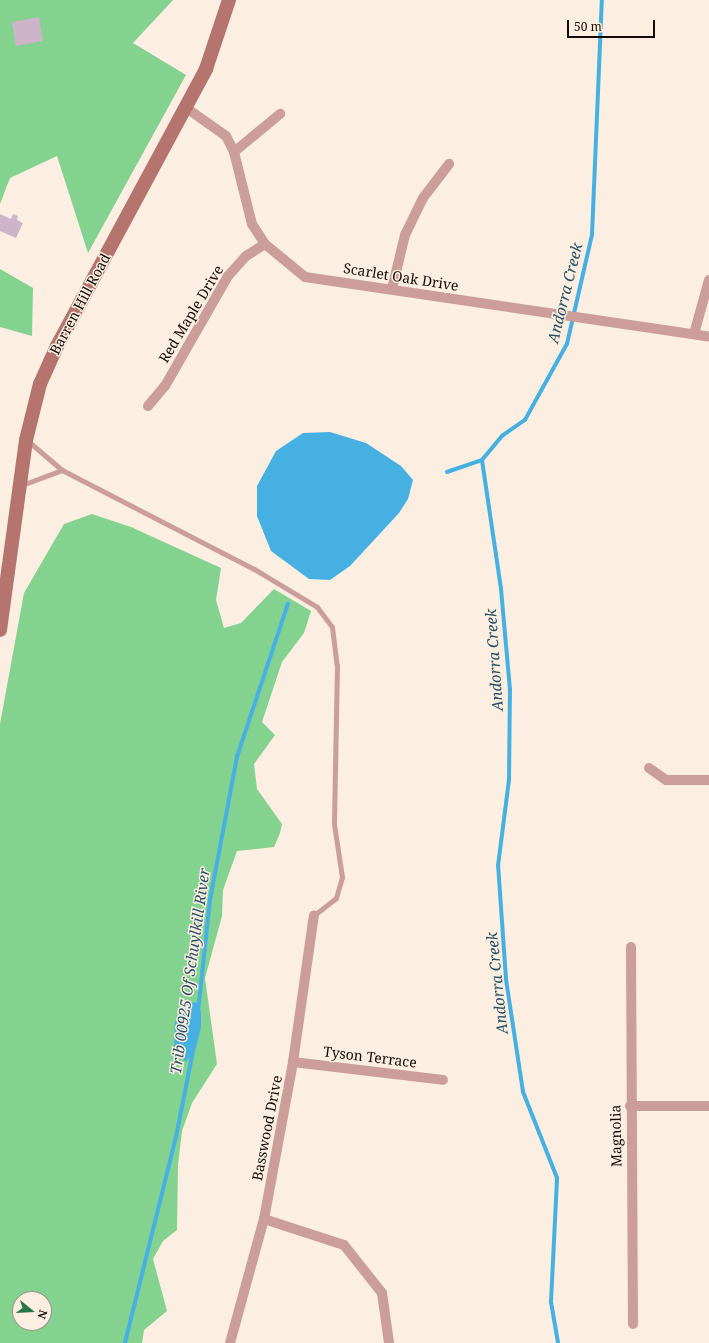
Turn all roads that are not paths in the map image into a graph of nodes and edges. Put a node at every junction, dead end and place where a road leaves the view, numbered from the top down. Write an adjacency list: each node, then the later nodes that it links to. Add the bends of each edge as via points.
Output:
1 (229, 0): 2 (street, Barren Hill Road, via 215,48)
2 (185, 107): 4 (street, Scarlet Oak Drive, via 219,129); 12 (street, Barren Hill Road, via 57,346 40,384)
3 (280, 114): 4 (street)
4 (234, 152): 6 (street, Scarlet Oak Drive, via 248,214)
5 (449, 164): 8 (street, via 423,198 405,234)
6 (265, 244): 8 (street, Scarlet Oak Drive, via 305,277); 11 (street, Red Maple Drive, via 246,256 228,276 165,386)
7 (709, 280): 9 (street)
8 (392, 290): 9 (street, Scarlet Oak Drive, via 593,322)
9 (694, 334): 10 (street, Scarlet Oak Drive)
10 (709, 337)
11 (148, 406)
12 (26, 440): 13 (lane); 14 (street, Barren Hill Road)
13 (62, 470): 14 (lane); 18 (lane, via 254,570 317,607 332,626 337,665 333,802 342,877 336,898)
14 (19, 486): 15 (street, Barren Hill Road)
15 (0, 630)
16 (649, 768): 17 (street, via 666,780)
17 (709, 780)
18 (314, 915): 20 (street, Basswood Drive)
19 (631, 947): 22 (street, Magnolia)
20 (293, 1062): 21 (street, Tyson Terrace); 24 (street, Basswood Drive)
21 (443, 1080)
22 (630, 1106): 23 (street); 25 (street, Magnolia)
23 (709, 1106)
24 (264, 1219): 26 (street, Basswood Drive); 27 (street, via 344,1245 382,1293)
25 (633, 1324)
26 (230, 1343)
27 (389, 1343)

